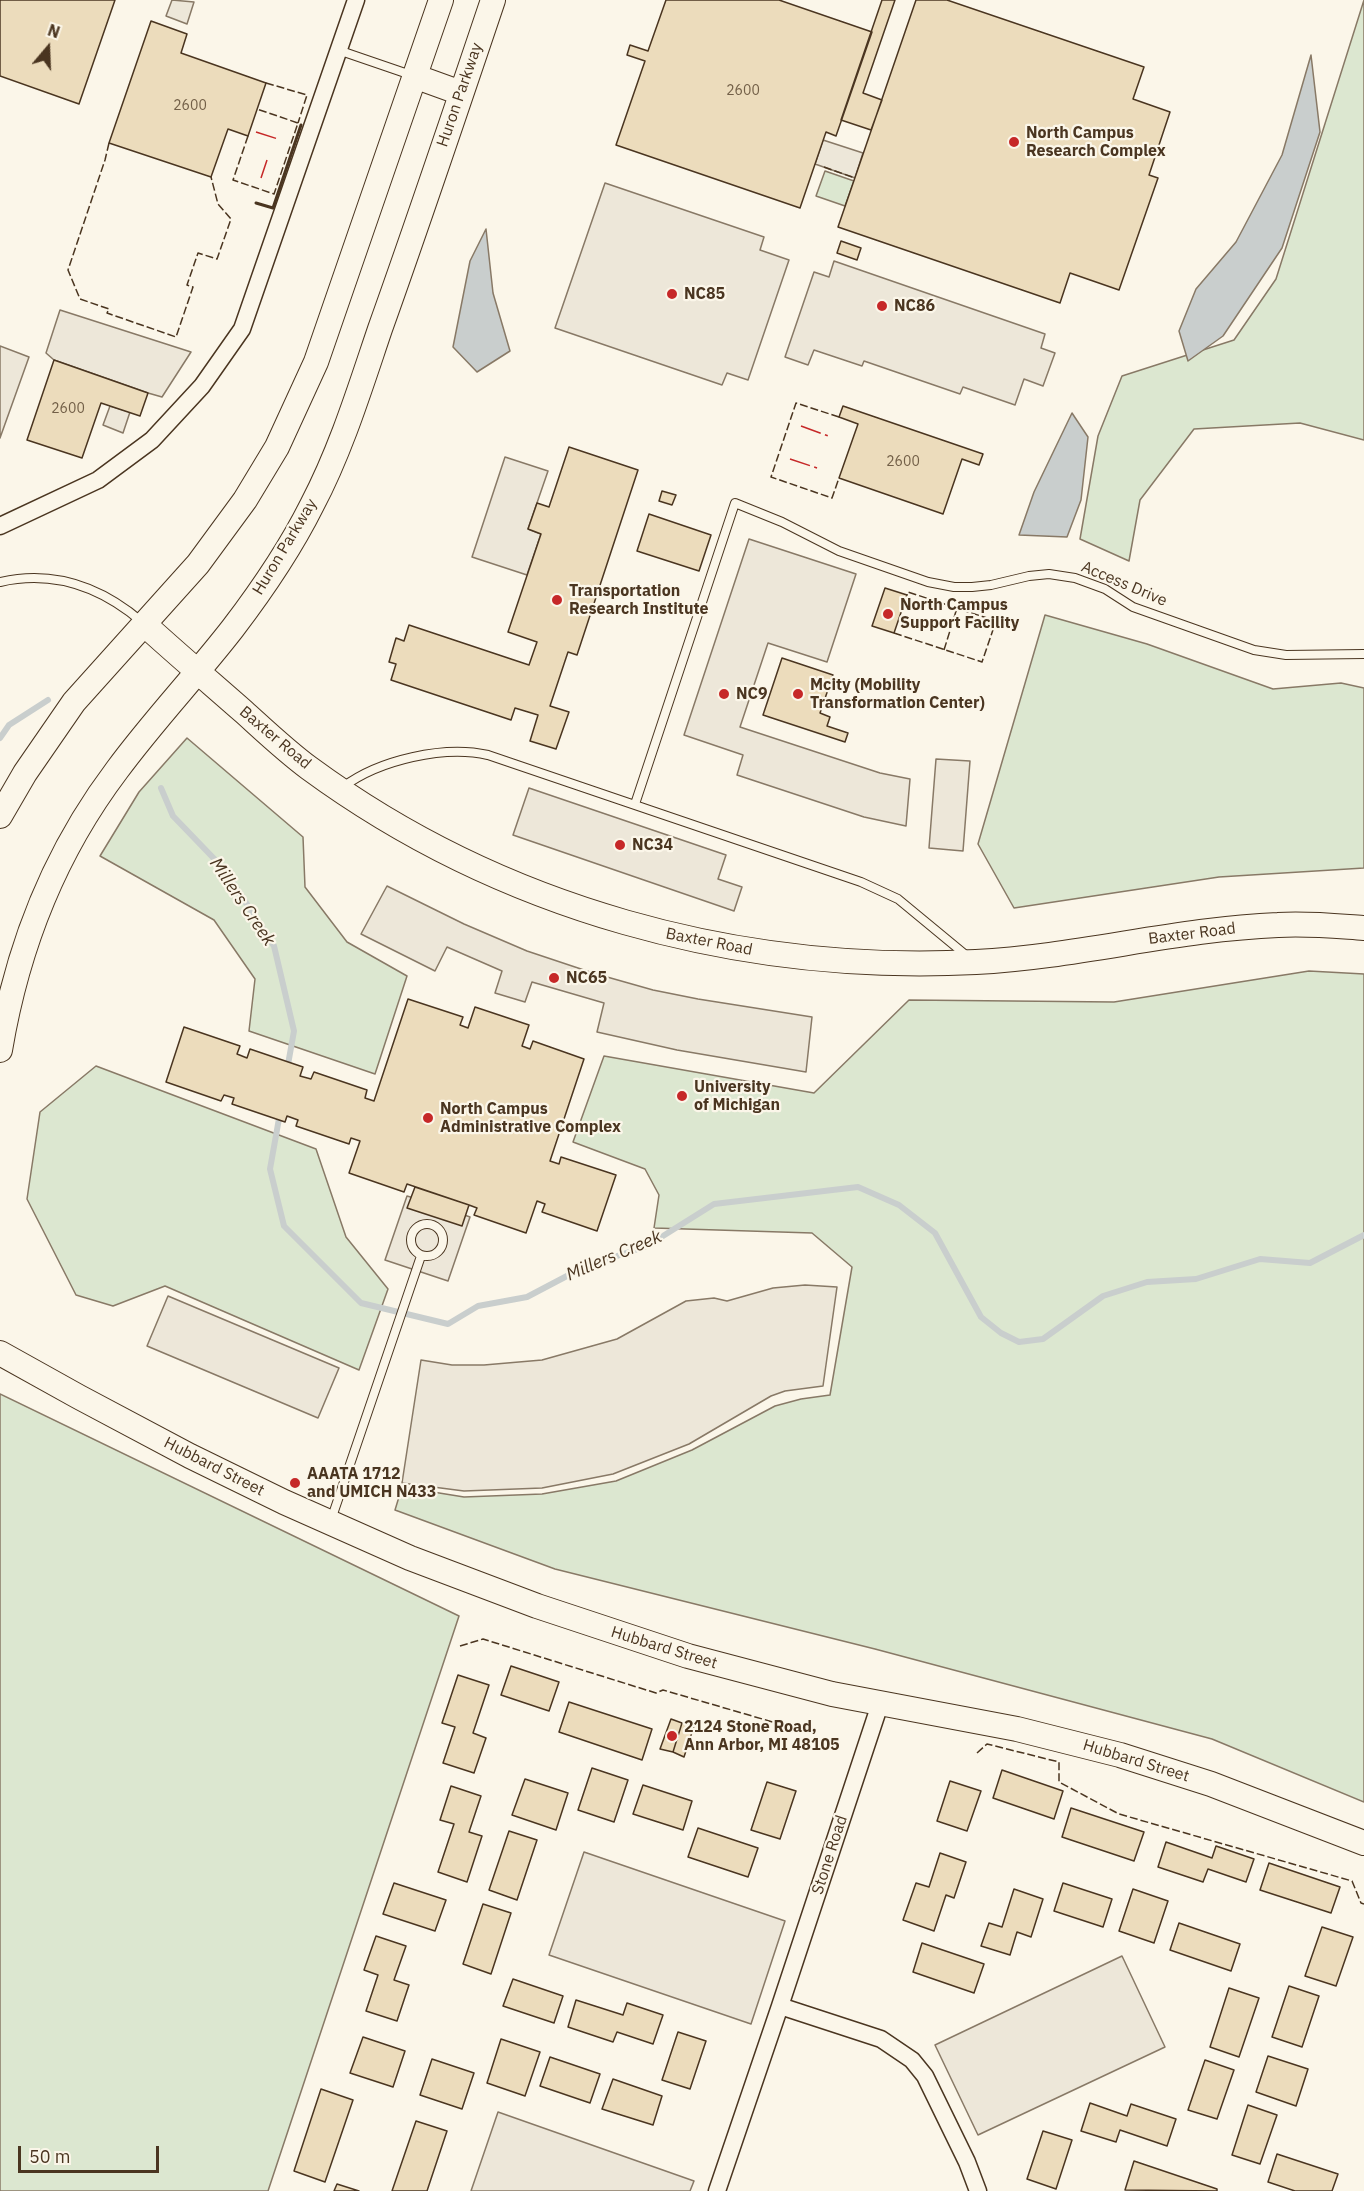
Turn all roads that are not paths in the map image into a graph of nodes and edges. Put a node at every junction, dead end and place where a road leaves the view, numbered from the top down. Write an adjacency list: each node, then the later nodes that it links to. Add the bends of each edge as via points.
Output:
1 (356, 0): 4 (street)
2 (441, 0): 5 (street)
3 (493, 0): 6 (street, Huron Parkway)
4 (338, 50): 5 (lane); 7 (street, via 242,329 202,386 152,440 98,480)
5 (414, 76): 6 (street); 9 (street, via 316,362 277,447 218,539)
6 (461, 93): 11 (street, Huron Parkway, via 359,390 314,503 266,583)
7 (1, 523)
8 (0, 582): 9 (lane, via 43,577 70,583 117,602)
9 (144, 624): 11 (street, Baxter Road); 14 (street, via 68,711)
10 (1364, 654): 13 (lane, Access Drive, via 1286,655 1254,650 1133,607 1105,589 1075,578 1049,574 991,585 954,587 928,582 839,551 735,503)
11 (197, 671): 12 (street, Baxter Road, via 288,751); 17 (street, Huron Parkway, via 116,771 61,860 24,949)
12 (340, 789): 13 (lane, via 368,771 423,755 461,750 488,755); 16 (street, Baxter Road, via 472,865 555,899 654,931 740,950 812,958 884,963)
13 (635, 804): 16 (lane, via 861,882 898,899)
14 (0, 816)
15 (1364, 928): 16 (street, Baxter Road, via 1258,926)
16 (974, 962)
17 (0, 1050)
18 (421, 1256): 18 (lane, via 434,1255 442,1246 442,1233 433,1224 420,1225 411,1234 412,1247); 20 (lane)
19 (0, 1353): 20 (street, Hubbard Street, via 189,1456)
20 (330, 1524): 21 (street, Hubbard Street, via 484,1586 636,1640 775,1680)
21 (880, 1704): 22 (street, Hubbard Street, via 1017,1729 1120,1755 1211,1784); 23 (street, Stone Road)
22 (1364, 1843)
23 (780, 2006): 24 (street, Stone Road); 25 (street, via 881,2039 912,2060 925,2076)
24 (717, 2191)
25 (978, 2191)

